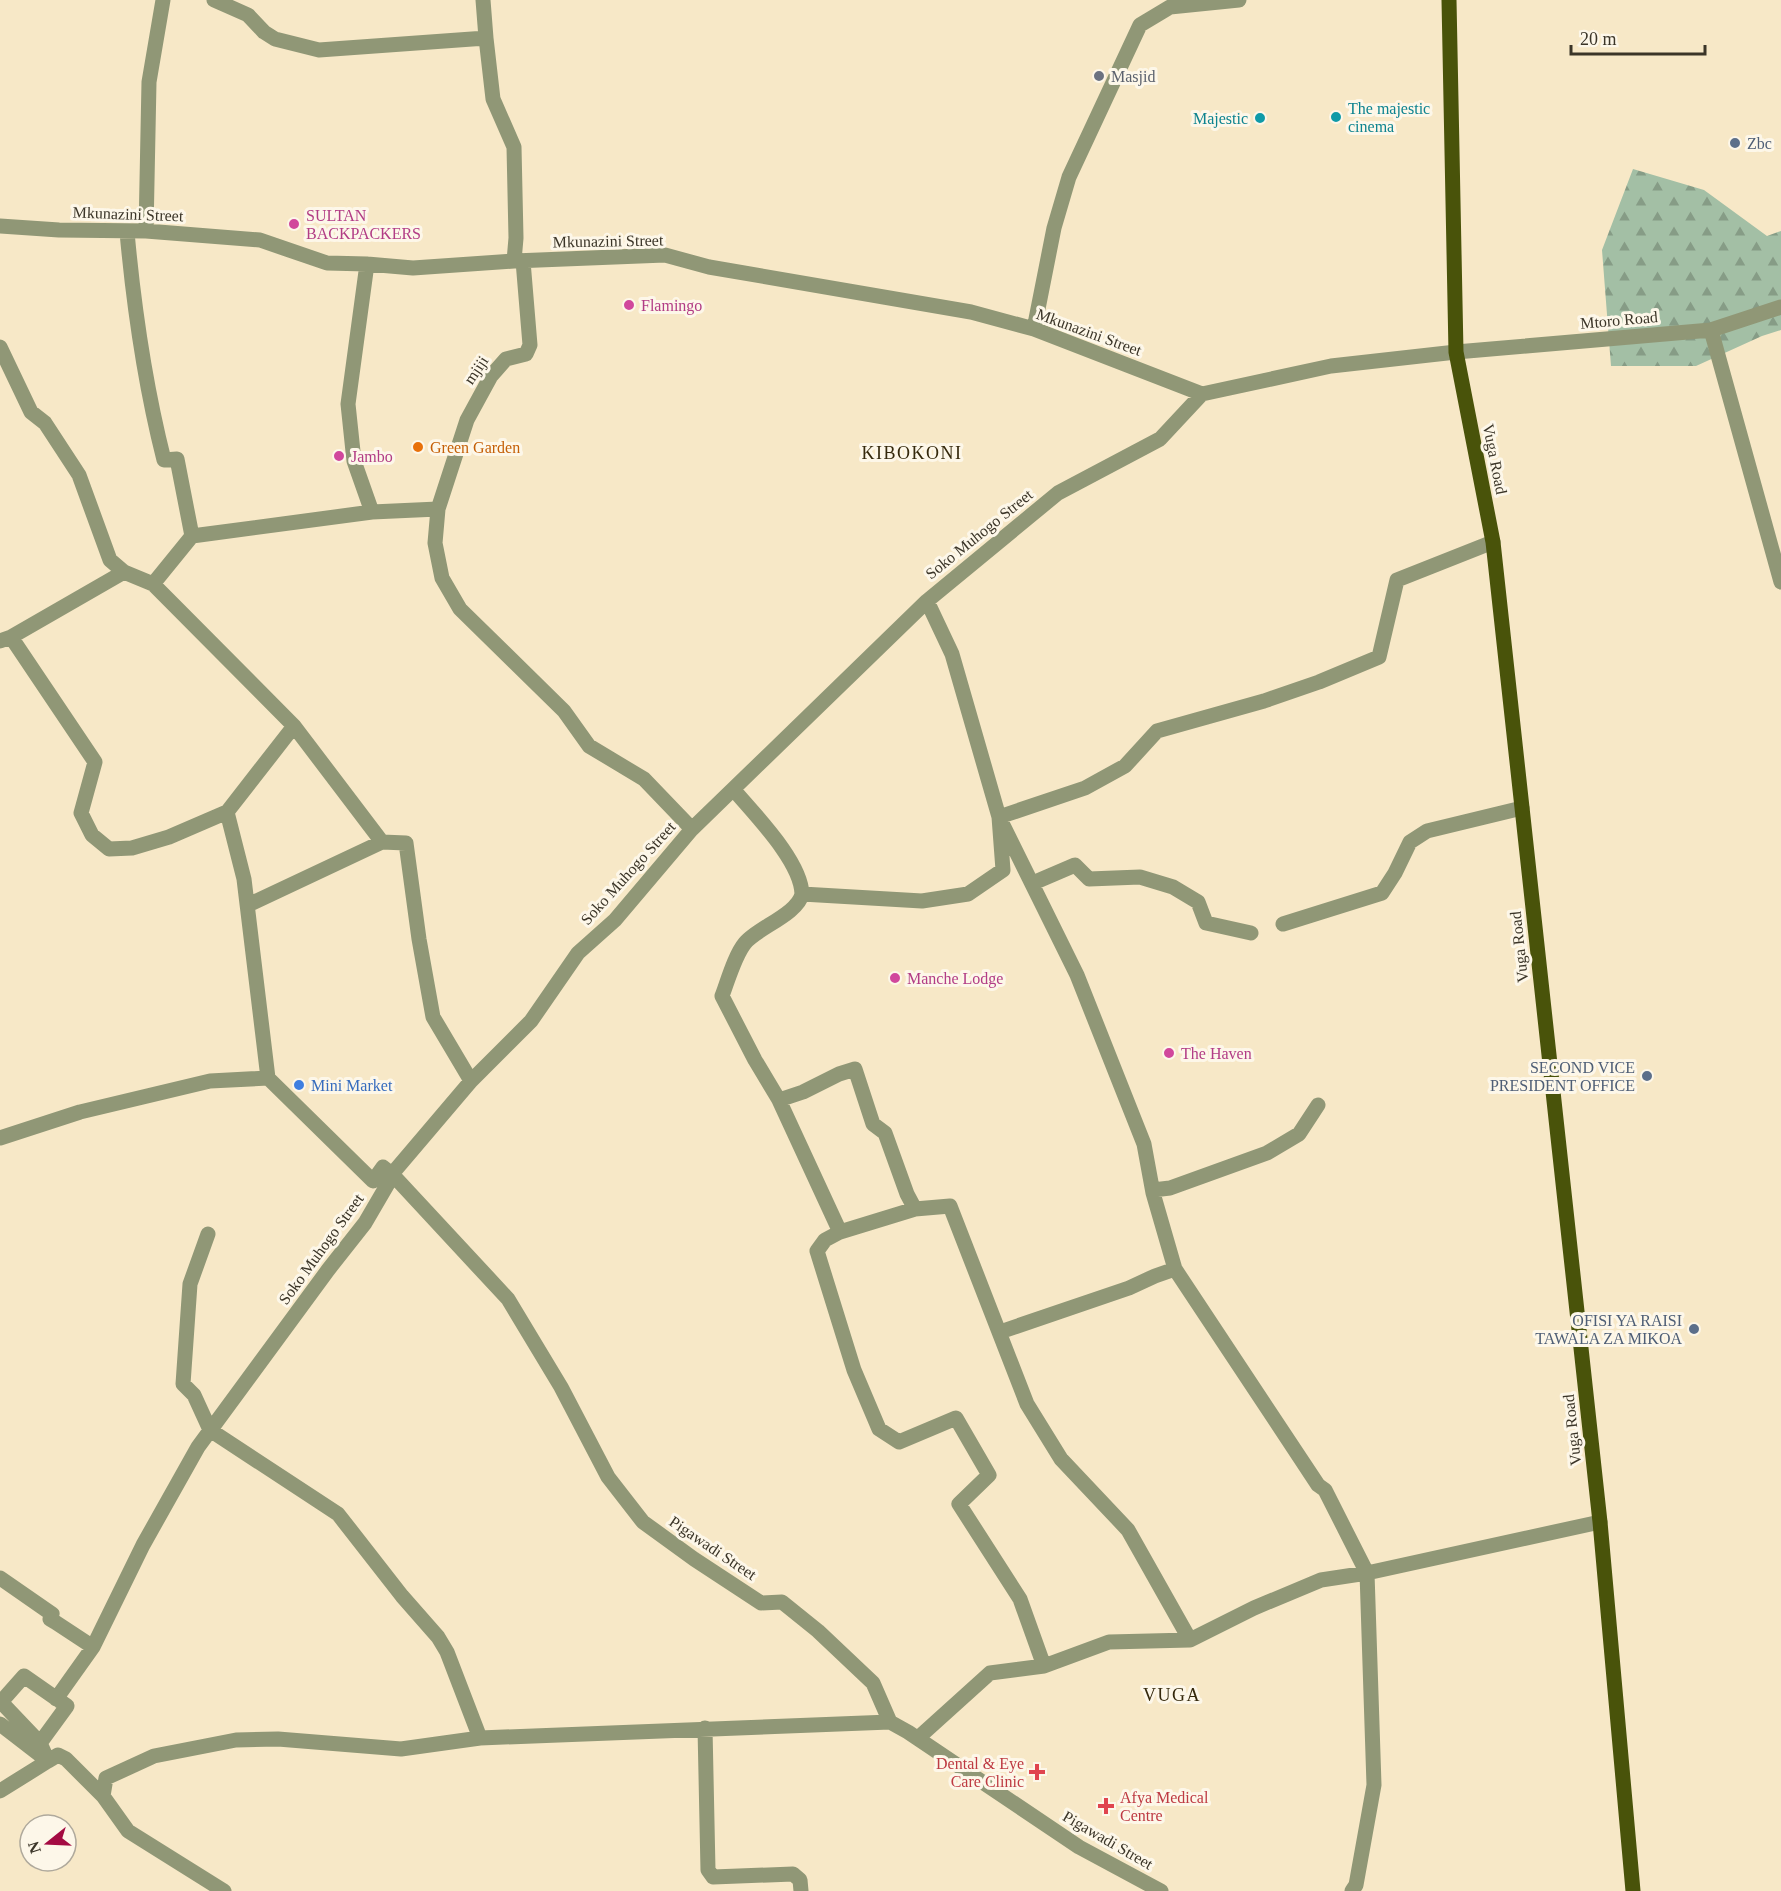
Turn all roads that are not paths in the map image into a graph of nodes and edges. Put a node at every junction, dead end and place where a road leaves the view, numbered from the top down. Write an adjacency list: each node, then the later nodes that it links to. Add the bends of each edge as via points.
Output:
1 (163, 0): 8 (street, via 149,82)
2 (214, 0): 6 (street, via 248,15 275,39 319,50)
3 (483, 0): 6 (street)
4 (1239, 0): 13 (street, via 1170,7 1140,25 1069,177 1054,228)
5 (1449, 0): 16 (main road, Vuga Road)
6 (486, 38): 10 (street, via 493,99 514,147)
7 (0, 226): 9 (street, Mkunazini Street)
8 (146, 231): 9 (street, Mkunazini Street); 11 (street, Mkunazini Street, via 260,240 327,263)
9 (127, 232): 20 (street, via 152,413 164,460 177,459)
10 (519, 261): 11 (street, Mkunazini Street, via 413,268); 13 (street, Mkunazini Street, via 665,255 709,267 971,312); 18 (street, mjiji, via 530,345 526,354 506,359 491,376 467,420)
11 (367, 264): 19 (street, via 348,404 354,461)
12 (1781, 306): 14 (street, Mtoro Road)
13 (1034, 329): 17 (street, Mkunazini Street)
14 (1711, 330): 16 (street, Mtoro Road); 23 (street)
15 (0, 347): 22 (street, via 31,412 45,423 78,475 110,560)
16 (1456, 352): 17 (street, via 1331,366); 21 (main road, Vuga Road)
17 (1202, 394): 25 (street, Soko Muhogo Street, via 1160,439 1058,493)
18 (438, 509): 19 (street); 32 (street, via 435,543 442,578 460,609 564,711 590,746 644,779)
19 (372, 512): 20 (street)
20 (192, 536): 24 (street)
21 (1493, 543): 29 (main road, Vuga Road); 31 (street, via 1397,580 1379,657 1264,701 1157,731 1125,766 1085,788)
22 (124, 572): 24 (street); 26 (street)
23 (1781, 582)
24 (153, 584): 27 (street)
25 (927, 601): 28 (street, Soko Muhogo Street); 31 (street, via 952,654)
26 (6, 639): 30 (street, via 95,762 81,813 100,842 109,849 132,848)
27 (294, 726): 30 (street); 33 (street)
28 (734, 790): 32 (street, Soko Muhogo Street); 35 (street, via 791,860 802,884)
29 (1522, 808): 37 (street, via 1427,831 1410,842 1382,893); 52 (main road, Vuga Road)
30 (227, 812): 36 (street)
31 (999, 816): 34 (street); 35 (street, via 1003,870 968,894 922,901)
32 (692, 829): 40 (street, Soko Muhogo Street, via 615,920 578,953 531,1021)
33 (382, 842): 36 (street); 40 (street, via 406,843 433,1017)
34 (1033, 884): 38 (street, via 1075,865 1089,879 1140,877 1173,887 1192,898 1206,923); 45 (street, via 1077,975 1144,1144)
35 (802, 894): 41 (street, via 801,900 774,923 745,942 722,996)
36 (248, 905): 39 (street)
37 (1283, 924)
38 (1251, 933)
39 (267, 1078): 43 (street, via 198,1084 80,1112); 44 (street, via 373,1181 383,1167)
40 (471, 1081): 44 (street, Soko Muhogo Street)
41 (779, 1100): 46 (street, via 855,1069 873,1124 885,1133); 47 (street)
42 (1318, 1105): 45 (street, via 1299,1134 1267,1153 1170,1188)
43 (0, 1138)
44 (393, 1174): 51 (street, Soko Muhogo Street, via 365,1223); 59 (street, Pigawadi Street, via 508,1299 609,1477 643,1522 762,1603 782,1602 818,1631 873,1683)
45 (1153, 1190): 49 (street)
46 (915, 1209): 47 (street); 50 (street, via 950,1206)
47 (840, 1232): 57 (street, via 825,1240 817,1251 854,1370 879,1429 899,1442 956,1418 989,1475 959,1504 1020,1599)
48 (208, 1234): 51 (street, via 190,1284 183,1384 194,1395)
49 (1175, 1269): 50 (street); 53 (street, via 1325,1490)
50 (1000, 1332): 55 (street, via 1027,1404 1061,1459 1128,1530)
51 (210, 1430): 56 (street, Soko Muhogo Street, via 143,1545); 62 (street, via 338,1514 438,1637)
52 (1600, 1522): 53 (street); 72 (main road, Vuga Road)
53 (1367, 1573): 55 (street, via 1321,1580); 71 (street, via 1374,1785)
54 (0, 1578): 56 (street, via 52,1614 50,1619)
55 (1190, 1640): 57 (street, via 1109,1642)
56 (93, 1647): 58 (street, Soko Muhogo Street)
57 (1044, 1666): 63 (street, via 990,1673)
58 (56, 1699): 64 (street, via 67,1706); 64 (street, via 24,1677 2,1702)
59 (890, 1722): 61 (street); 63 (street, Pigawadi Street)
60 (0, 1724): 65 (street)
61 (705, 1728): 62 (street); 69 (street, via 708,1870 713,1877 793,1874 800,1880)
62 (480, 1738): 67 (street, via 401,1749 278,1739 236,1740 154,1756 106,1778)
63 (918, 1738): 70 (street, Pigawadi Street, via 1078,1847)
64 (40, 1743): 65 (street)
65 (48, 1761): 66 (street); 67 (street, via 57,1755 66,1759)
66 (0, 1791)
67 (103, 1796): 68 (street, via 129,1831)
68 (224, 1891)
69 (801, 1891)
70 (1161, 1891)
71 (1352, 1891)
72 (1633, 1891)

